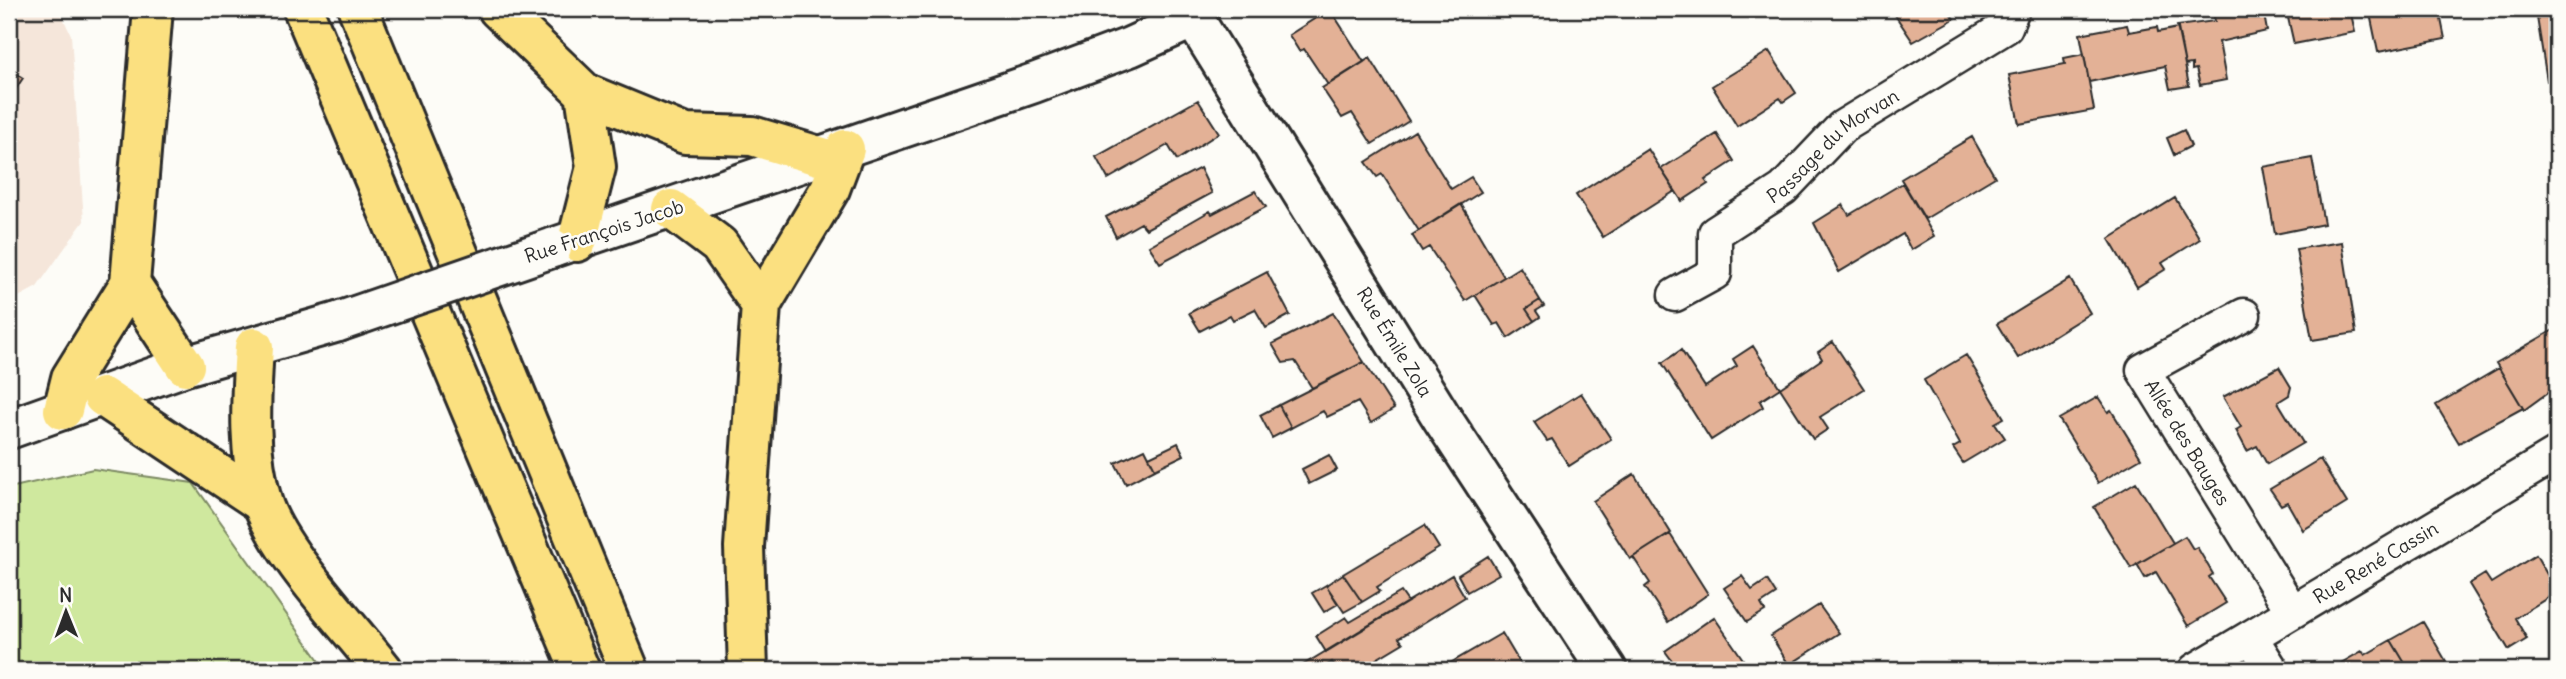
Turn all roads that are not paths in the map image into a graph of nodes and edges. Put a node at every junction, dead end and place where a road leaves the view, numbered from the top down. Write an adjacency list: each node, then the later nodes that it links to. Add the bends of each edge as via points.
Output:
1 (153, 9): 11 (highway)
2 (303, 9): 25 (highway)
3 (358, 9): 26 (highway)
4 (498, 9): 7 (highway)
5 (2014, 9): 12 (street, Passage du Morvan, via 2006,27 1842,127 1783,188 1715,233 1715,273)
6 (1197, 12): 8 (street, Rue François Jacob, via 1094,60); 28 (street, Rue Émile Zola, via 1442,418)
7 (585, 93): 8 (highway, via 685,134 752,136); 10 (highway, via 597,167)
8 (834, 153): 9 (street, Rue François Jacob); 13 (highway, via 830,189)
9 (671, 209): 10 (street, Rue François Jacob); 13 (highway, via 719,246)
10 (564, 245): 15 (street, Rue François Jacob, bridge)
11 (130, 283): 16 (highway); 18 (highway, via 71,378)
12 (1675, 295)
13 (761, 306): 27 (highway, via 744,547)
14 (2244, 315): 22 (street, Allée des Bauges, via 2143,370)
15 (254, 347): 16 (street, Rue François Jacob); 21 (highway, via 250,434)
16 (185, 366): 17 (street, Rue François Jacob)
17 (103, 397): 18 (street, Rue François Jacob); 21 (highway)
18 (63, 410): 19 (street, Rue François Jacob)
19 (9, 429)
20 (2557, 454): 22 (street, Rue René Cassin)
21 (262, 503): 24 (highway, via 289,552)
22 (2292, 611): 23 (street, Rue René Cassin)
23 (2250, 637): 29 (street, Rue René Cassin); 30 (street)
24 (383, 670)
25 (580, 670)
26 (629, 670)
27 (748, 670)
28 (1608, 670)
29 (2195, 670)
30 (2272, 670)

